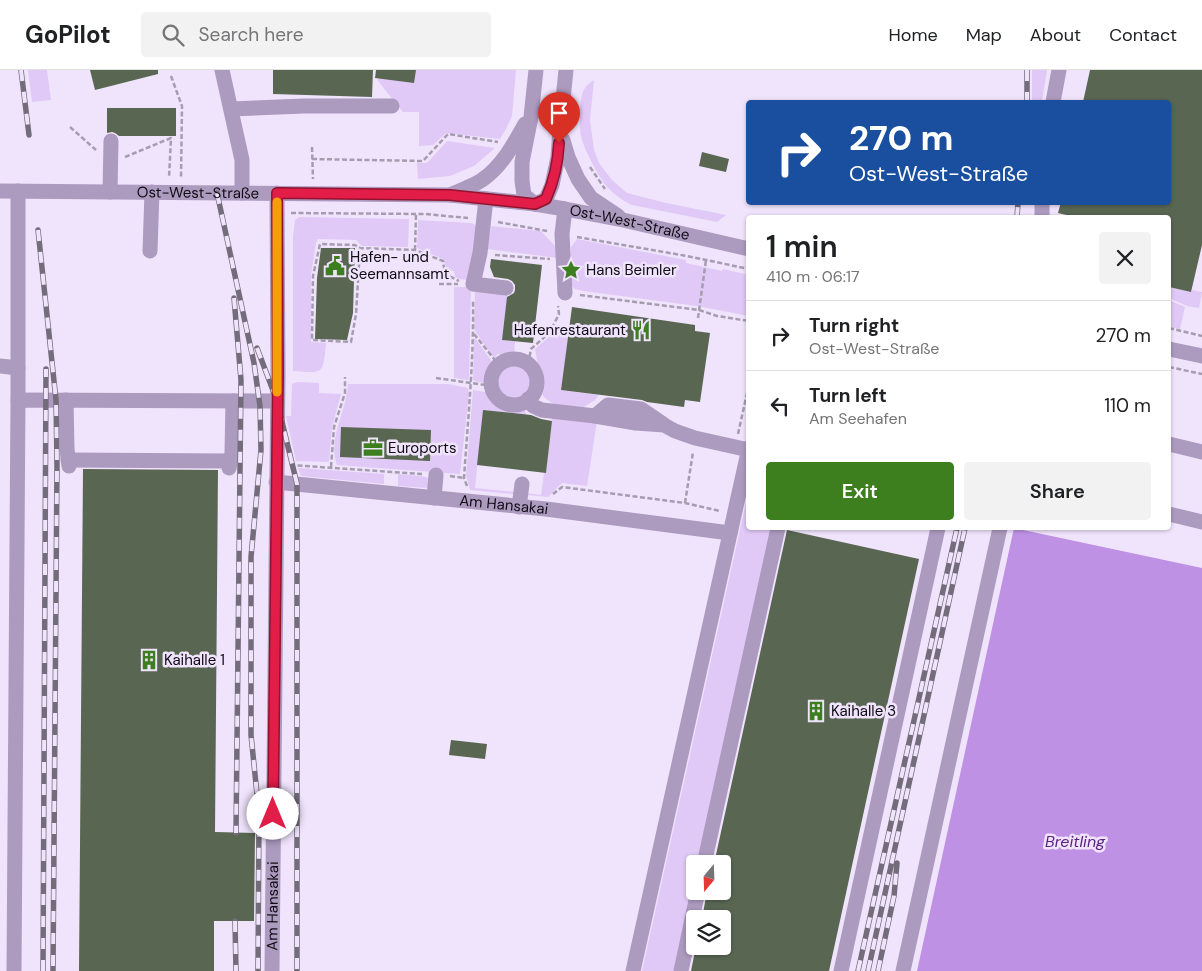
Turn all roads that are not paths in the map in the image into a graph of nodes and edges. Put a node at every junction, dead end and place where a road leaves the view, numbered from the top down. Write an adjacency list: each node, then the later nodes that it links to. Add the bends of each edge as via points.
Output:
1 (222, 70): 7 (street)
2 (536, 70): 8 (street)
3 (566, 70): 9 (street)
4 (1059, 70): 5 (street)
5 (1053, 100)
6 (392, 106): 7 (street)
7 (231, 109): 15 (street, via 242,160)
8 (532, 112): 17 (street, via 502,162 482,180); 19 (street, via 522,162 522,181 524,194)
9 (560, 129): 19 (street, via 552,185 546,199); 21 (street, via 568,157 591,198)
10 (111, 141): 13 (street)
11 (0, 191): 12 (street, Ost-West-Straße)
12 (18, 191): 13 (street, Ost-West-Straße); 29 (street)
13 (110, 192): 14 (street, Ost-West-Straße)
14 (152, 192): 15 (street, Ost-West-Straße); 23 (street)
15 (242, 193): 16 (street, Ost-West-Straße)
16 (277, 193): 17 (street, Ost-West-Straße); 34 (street, Am Hansakai)
17 (450, 195): 18 (street, Ost-West-Straße)
18 (486, 199): 19 (street, Ost-West-Straße); 24 (street, via 473,284)
19 (535, 204): 20 (street, Ost-West-Straße)
20 (565, 209): 21 (street, Ost-West-Straße); 25 (street, via 562,234)
21 (623, 220): 22 (street, Ost-West-Straße)
22 (746, 248)
23 (150, 251)
24 (506, 288)
25 (565, 293)
26 (1171, 349): 27 (street)
27 (1202, 356)
28 (0, 366): 29 (street)
29 (18, 368): 31 (street)
30 (528, 399): 30 (street, via 536,388 533,369 521,360 506,360 494,371 494,392 503,402 510,404 523,403); 36 (street, via 542,410 596,416 608,405 641,409 675,431)
31 (18, 400): 32 (street); 52 (street)
32 (66, 400): 33 (street); 33 (street, via 69,463 230,464)
33 (234, 401): 34 (street)
34 (277, 401): 40 (street, Am Hansakai)
35 (1171, 444): 37 (street)
36 (746, 449)
37 (1202, 452)
38 (746, 463): 49 (street)
39 (436, 475): 42 (street)
40 (276, 482): 42 (street, Am Hansakai); 53 (street, Am Hansakai)
41 (522, 484): 43 (street)
42 (434, 498): 43 (street, Am Hansakai)
43 (519, 507): 49 (street, Am Hansakai)
44 (1171, 514): 45 (street)
45 (1202, 522)
46 (778, 530): 50 (street)
47 (938, 530): 56 (street)
48 (1000, 530): 57 (street)
49 (730, 533): 54 (street)
50 (706, 855)
51 (696, 900): 55 (street)
52 (14, 971)
53 (272, 971)
54 (633, 971)
55 (681, 971)
56 (841, 971)
57 (903, 971)

